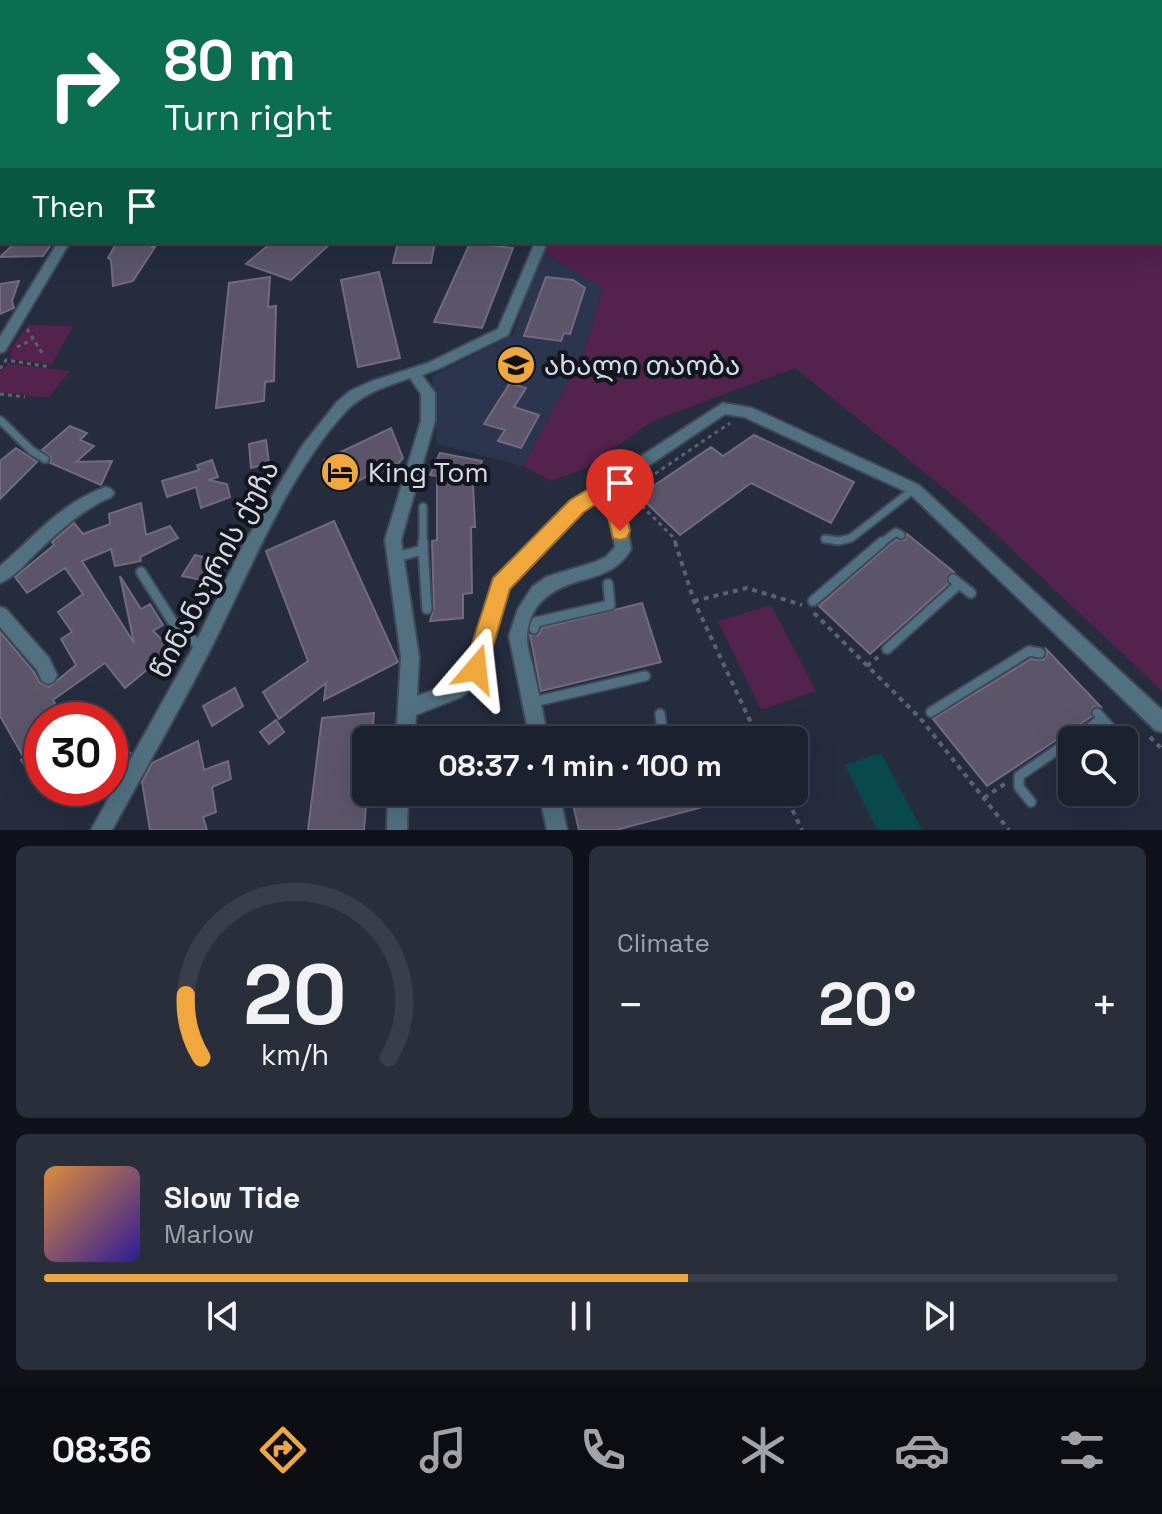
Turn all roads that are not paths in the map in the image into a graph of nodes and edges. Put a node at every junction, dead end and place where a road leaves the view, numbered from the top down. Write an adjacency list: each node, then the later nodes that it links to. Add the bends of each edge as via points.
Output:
1 (63, 244): 3 (street)
2 (540, 245): 4 (street, წინანაურის ქუჩა, via 503,332)
3 (5, 348)
4 (412, 371): 14 (street, via 428,393 428,421 393,540); 23 (street, წინანაურის ქუჩა, via 355,395 307,450 248,552)
5 (0, 420): 6 (lane)
6 (45, 459)
7 (914, 489): 8 (street, via 747,412 723,408); 12 (lane, via 851,538); 32 (street)
8 (597, 492): 28 (street, via 617,514 623,549 608,565 549,580 537,594 518,636); 29 (street, via 501,584 476,669 467,681 455,691)
9 (106, 493): 16 (street, via 74,510)
10 (423, 507): 13 (lane)
11 (901, 535): 19 (lane, via 890,535)
12 (825, 539)
13 (423, 550): 14 (lane); 20 (lane)
14 (396, 557): 29 (street, via 410,657)
15 (141, 572): 23 (lane, via 186,640)
16 (0, 576)
17 (608, 584): 22 (lane, via 610,605 536,622)
18 (971, 593): 24 (lane, via 956,581)
19 (813, 601)
20 (427, 609)
21 (0, 615): 26 (street)
22 (534, 629)
23 (202, 648): 42 (street, წინანაურის ქუჩა)
24 (887, 649)
25 (1040, 653): 30 (lane, via 1029,651)
26 (48, 675)
27 (645, 676): 28 (lane, via 549,694)
28 (531, 703): 34 (street)
29 (409, 708): 33 (street)
30 (931, 712)
31 (660, 714): 35 (lane)
32 (1162, 723)
33 (407, 726)
34 (536, 726)
35 (662, 726)
36 (1087, 726): 37 (lane, via 1100,716)
37 (1109, 726)
38 (1058, 748): 39 (lane, via 1017,779)
39 (1031, 802)
40 (398, 806): 43 (street)
41 (552, 806): 44 (street)
42 (101, 830)
43 (397, 830)
44 (557, 830)

